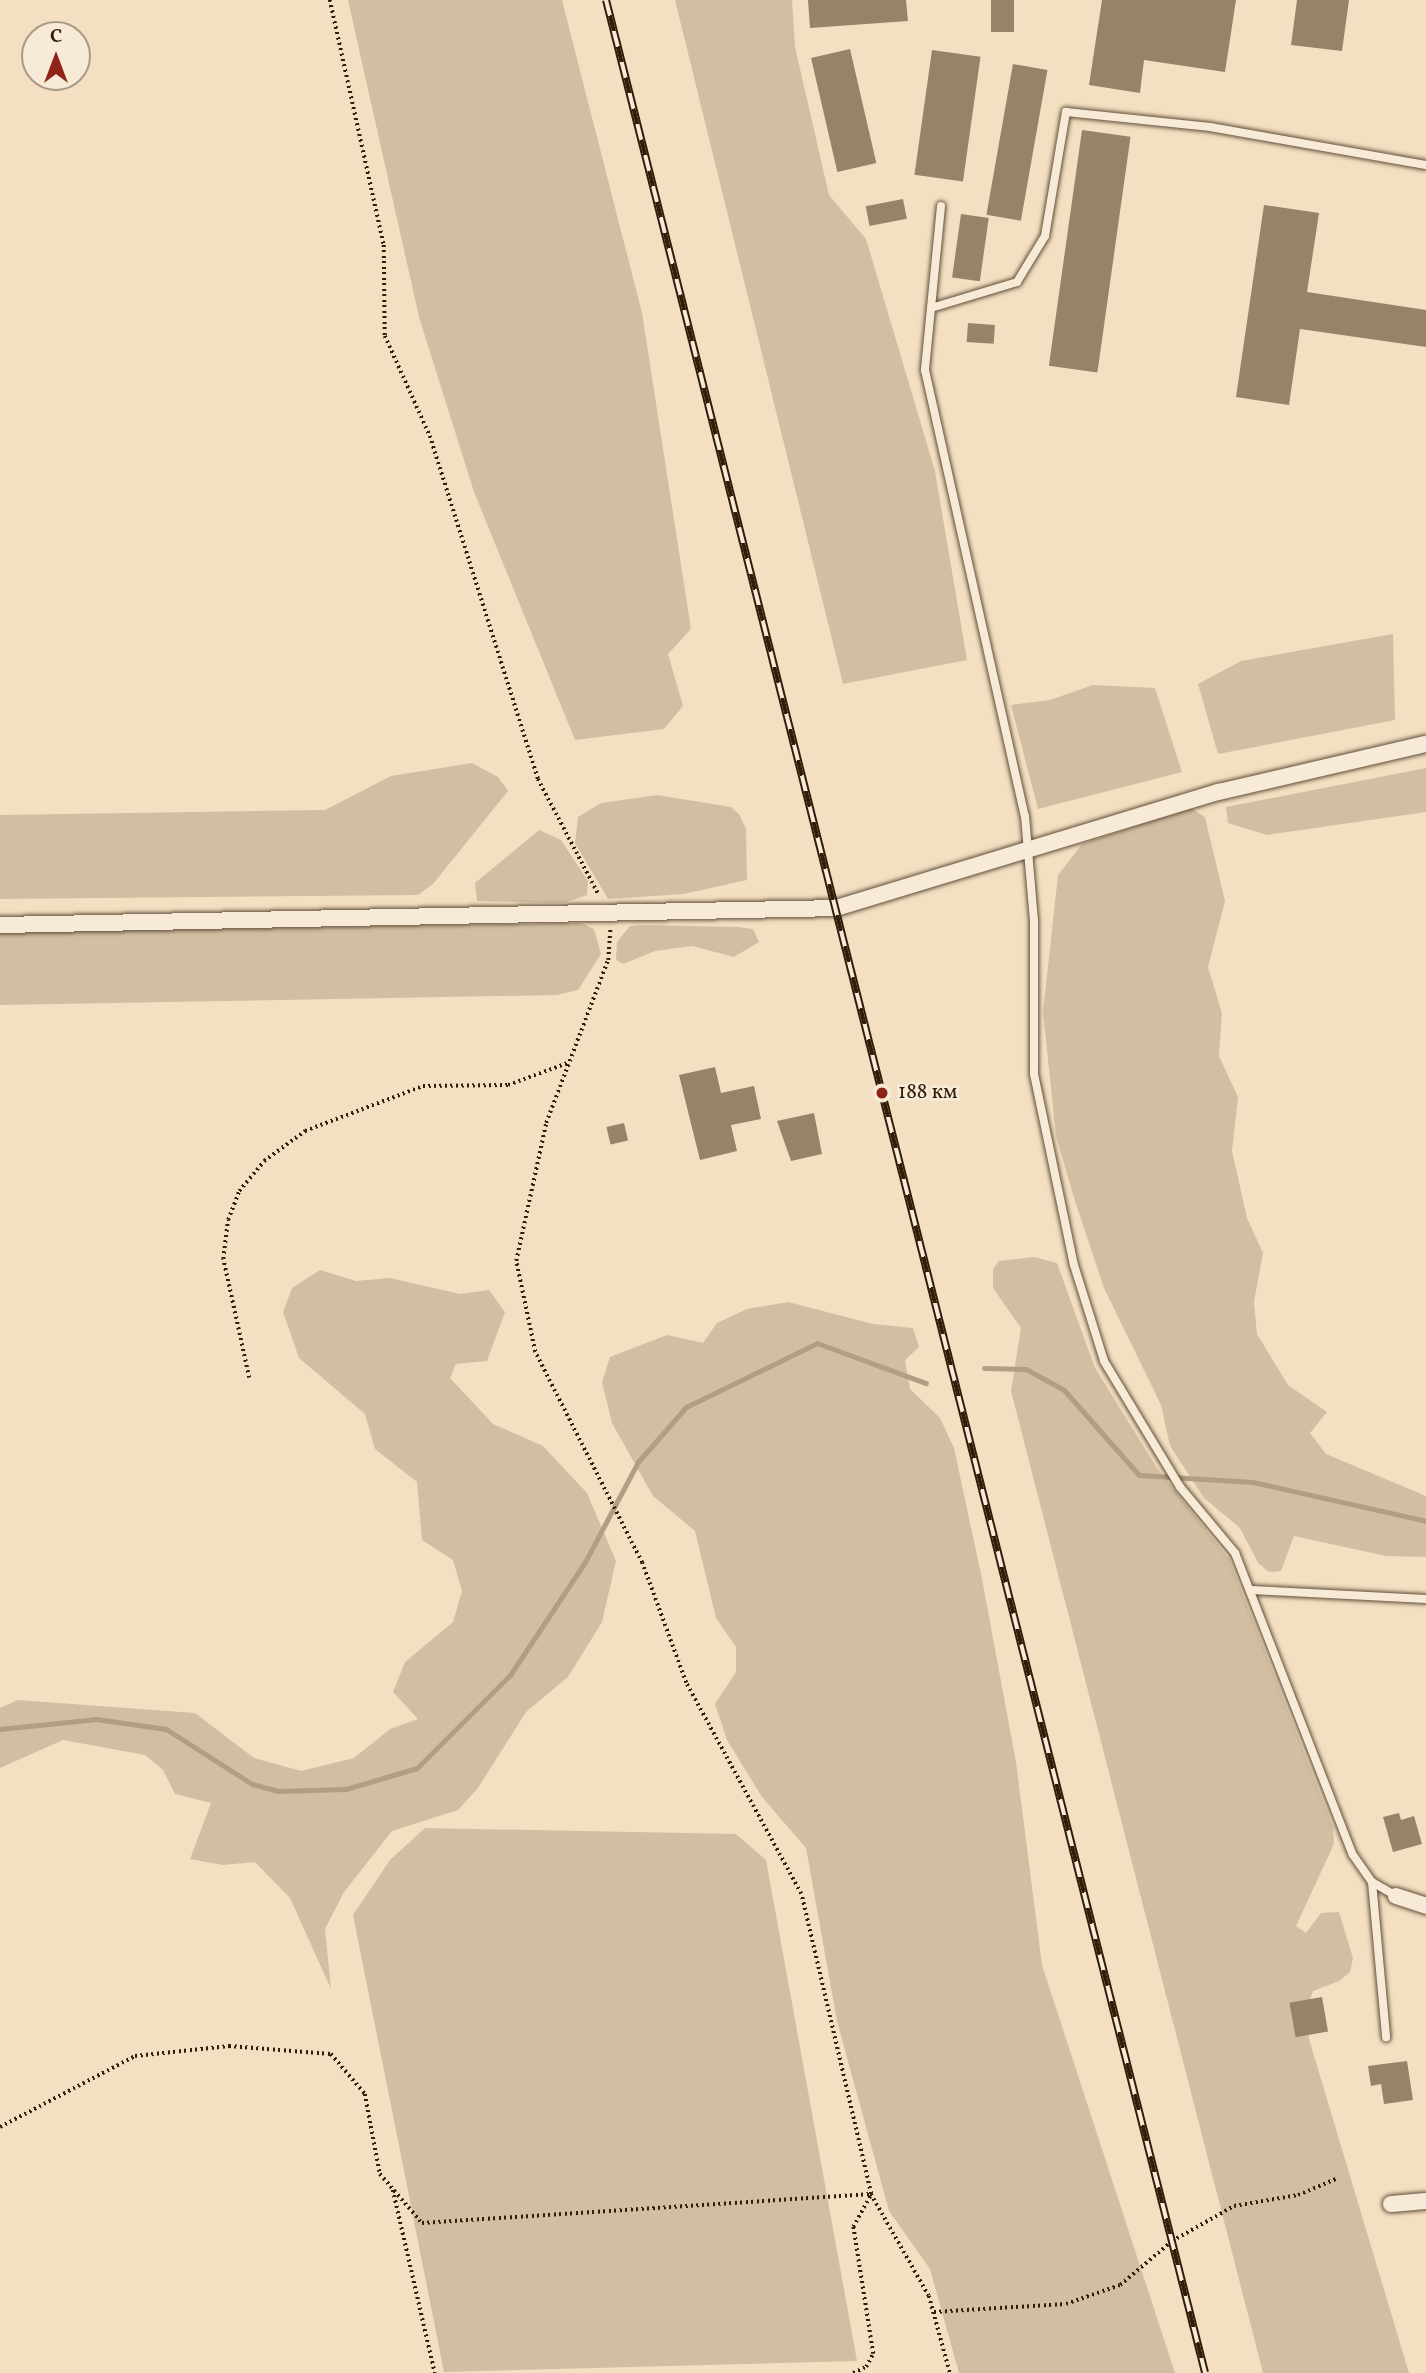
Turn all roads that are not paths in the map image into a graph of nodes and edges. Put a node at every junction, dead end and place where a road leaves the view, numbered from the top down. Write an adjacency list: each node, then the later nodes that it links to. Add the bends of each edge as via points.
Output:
1 (1426, 165): 3 (lane, via 1210,127 1066,112 1045,236 1017,282)
2 (941, 206): 3 (lane)
3 (931, 308): 5 (lane, via 925,370 989,645 1024,816)
4 (1426, 744): 5 (street, via 1219,792)
5 (1027, 853): 6 (street, via 836,908); 7 (lane, via 1034,921 1034,1074 1078,1277 1104,1361 1180,1487 1234,1553)
6 (0, 925)
7 (1252, 1590): 8 (lane); 9 (lane, via 1353,1855)
8 (1426, 1599)
9 (1372, 1882): 10 (lane); 12 (lane)
10 (1396, 1896): 11 (street)
11 (1426, 1906)
12 (1387, 2037)
13 (1426, 2201): 14 (street)
14 (1391, 2204)

